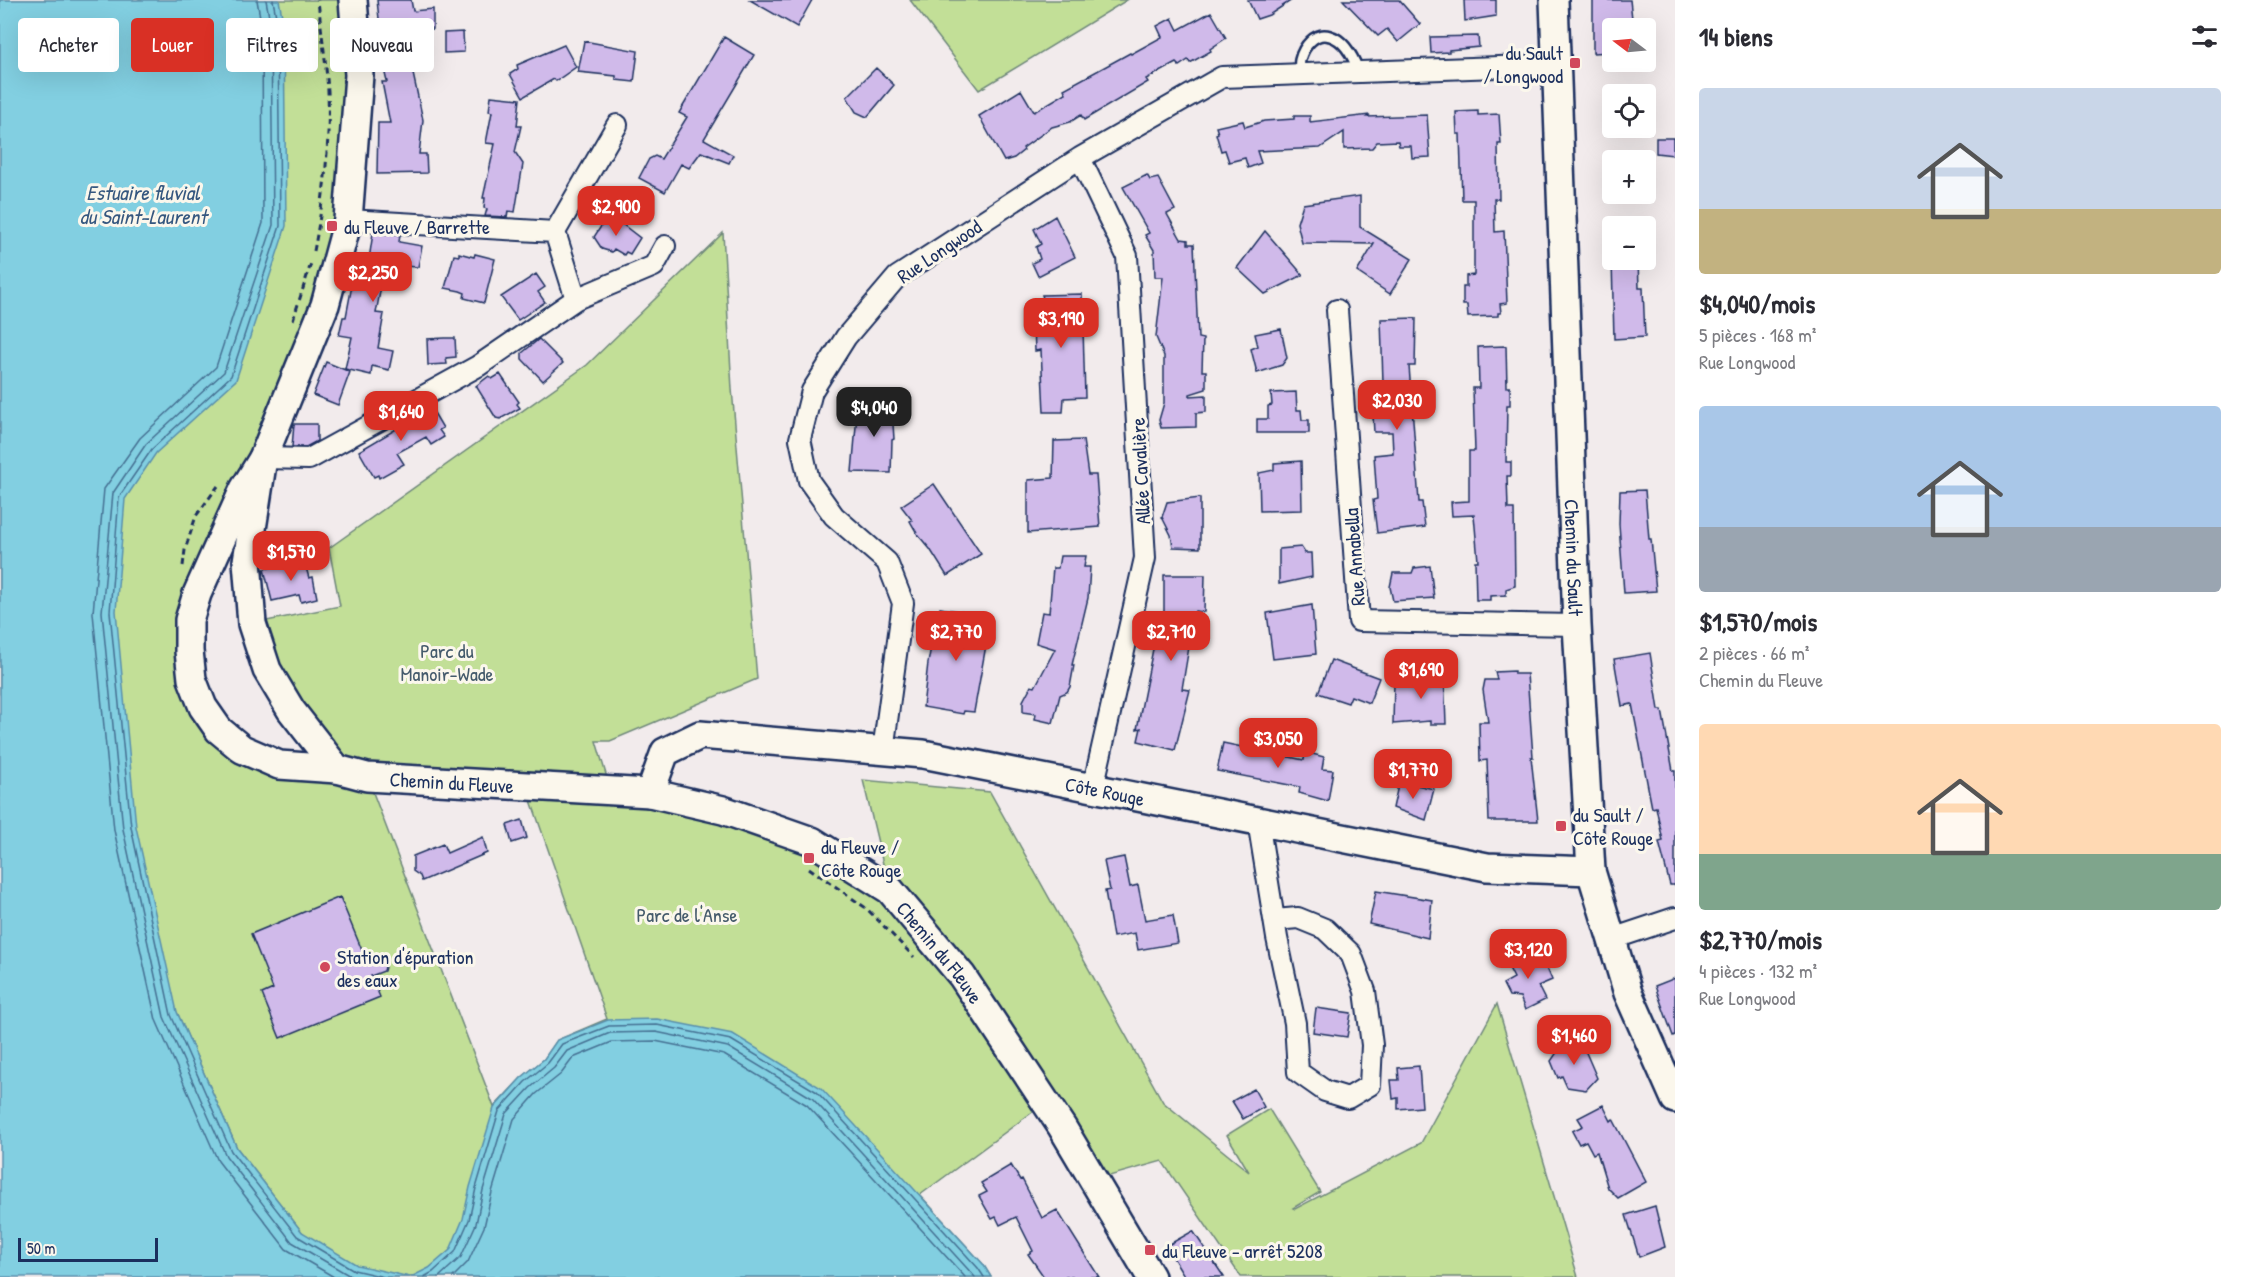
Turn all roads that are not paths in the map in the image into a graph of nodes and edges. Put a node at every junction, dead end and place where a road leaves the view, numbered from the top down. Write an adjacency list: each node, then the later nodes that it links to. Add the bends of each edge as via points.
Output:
1 (353, 0): 8 (street, via 359,75)
2 (1554, 0): 3 (street, Chemin du Sault)
3 (1557, 65): 4 (street, Rue Longwood); 14 (street, Chemin du Sault)
4 (1359, 72): 5 (street, Rue Longwood); 5 (lane, via 1353,58 1330,35 1317,36 1307,45 1300,60)
5 (1300, 74): 7 (street, Rue Longwood, via 1222,77)
6 (617, 125): 9 (street)
7 (1080, 158): 15 (street, Rue Longwood, via 897,277 846,337 812,391 800,438 809,481 834,516 886,562 903,603); 17 (street, Allée Cavalière, via 1127,256 1145,558)
8 (348, 220): 9 (street); 13 (street, via 326,305)
9 (555, 232): 11 (street)
10 (665, 246): 11 (street, via 654,266)
11 (576, 299): 13 (street, via 478,366 309,459)
12 (1337, 310): 14 (street, Rue Annabella, via 1359,621)
13 (263, 458): 16 (street, via 247,561 252,624 267,670 291,710); 16 (street, Chemin du Fleuve, via 244,489 197,594 189,620 192,680 202,707 219,730 242,749 279,765)
14 (1577, 625): 20 (street, Chemin du Sault)
15 (883, 751): 17 (street, Côte Rouge, via 923,754); 18 (street, Côte Rouge, via 700,735 665,752)
16 (338, 769): 18 (street, Chemin du Fleuve, via 367,777)
17 (1093, 788): 19 (street, Côte Rouge)
18 (650, 794): 25 (street, Chemin du Fleuve, via 723,810 812,841 890,890 962,976 1062,1127)
19 (1258, 821): 20 (street, Côte Rouge, via 1487,867); 22 (street)
20 (1591, 872): 23 (street, Chemin du Sault)
21 (1675, 918): 23 (street)
22 (1275, 920): 22 (street, via 1295,1023 1298,1072 1325,1091 1347,1098 1370,1085 1372,1045 1365,991 1351,954 1325,929 1298,918)
23 (1612, 939): 24 (street, Chemin du Sault, via 1628,993)
24 (1675, 1099)
25 (1151, 1277)

